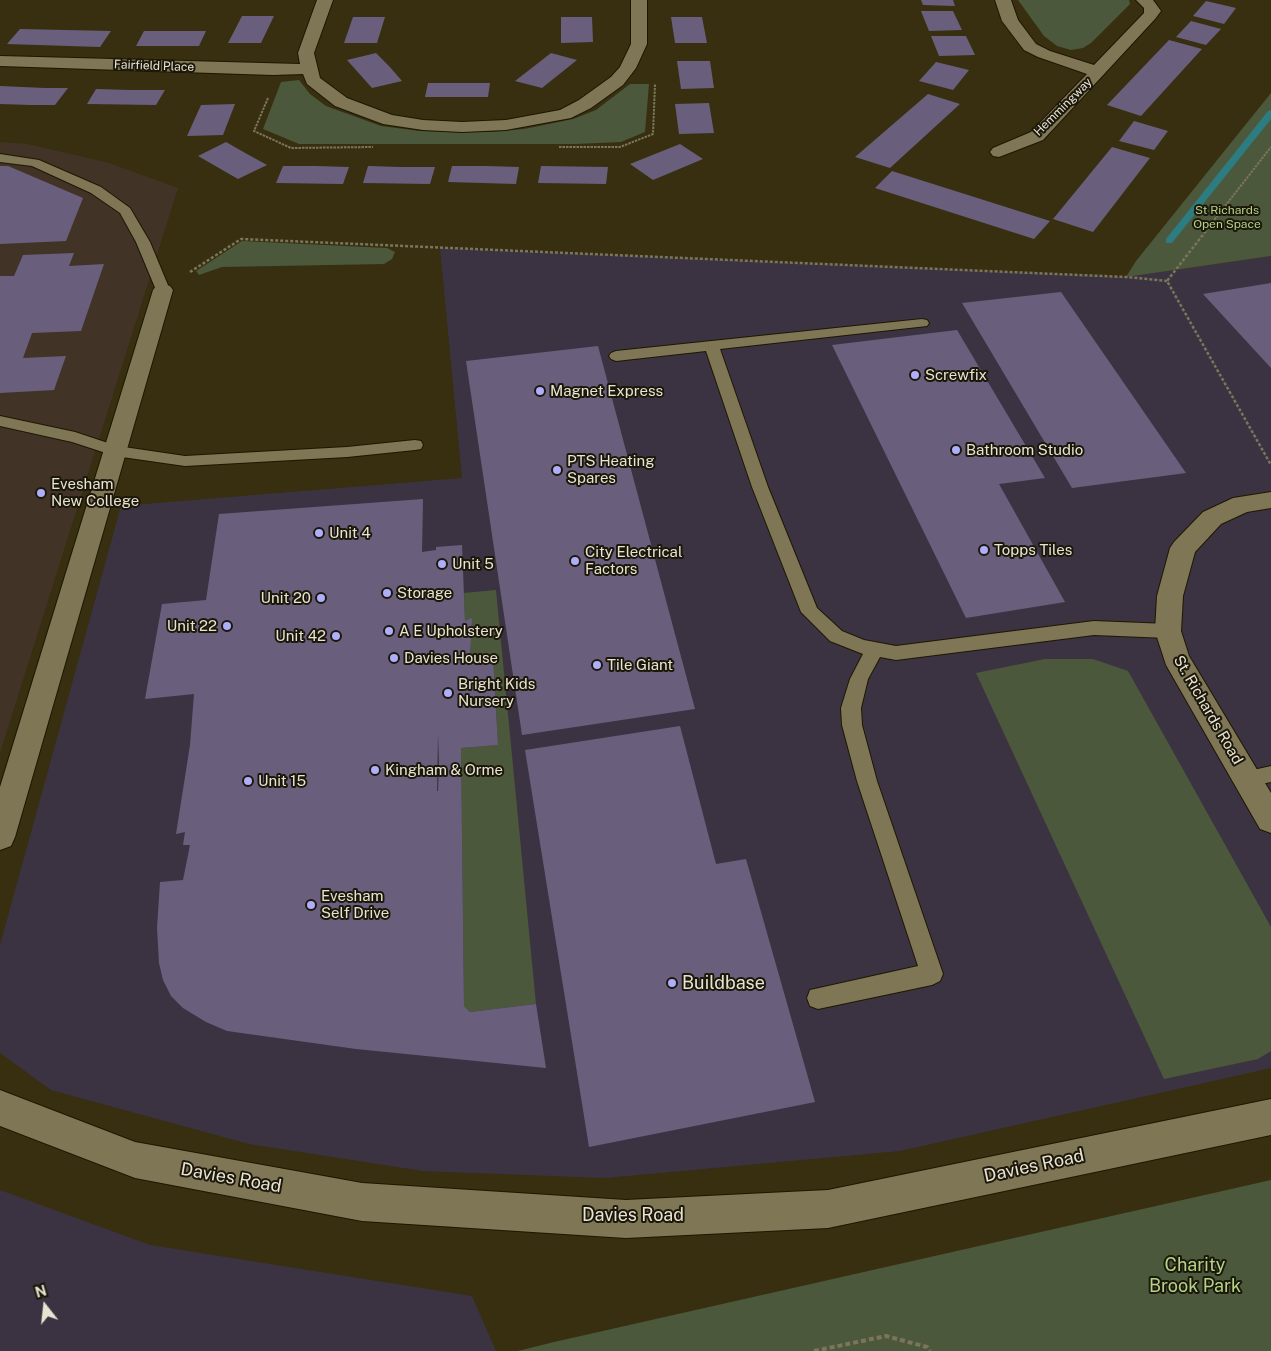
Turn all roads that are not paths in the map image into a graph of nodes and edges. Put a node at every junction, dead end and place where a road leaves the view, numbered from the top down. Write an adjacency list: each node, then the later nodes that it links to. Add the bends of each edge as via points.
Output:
1 (325, 0): 6 (street, via 306,52)
2 (639, 0): 6 (street, via 639,44 628,68 601,93 565,114 506,124 462,127 389,120 341,102 313,80)
3 (1003, 0): 7 (street, Hemmingway, via 1010,21 1030,47)
4 (1144, 0): 7 (street, Hemmingway, via 1152,6 1150,16)
5 (0, 61): 6 (street, Fairfield Place)
6 (309, 69)
7 (1098, 72): 8 (street, Hemmingway, via 1037,136)
8 (999, 152)
9 (0, 158): 10 (lane, via 35,163 96,190 125,211 143,242)
10 (163, 290): 16 (street)
11 (922, 323): 12 (lane)
12 (710, 345): 13 (lane); 19 (lane, via 760,487 810,612 836,636)
13 (616, 356)
14 (0, 420): 16 (lane)
15 (415, 446): 16 (lane, via 185,461)
16 (115, 450): 22 (street)
17 (1271, 500): 18 (street, St. Richards Road, via 1242,504 1212,518 1183,548 1170,596)
18 (1168, 631): 19 (lane, via 1094,628 896,653); 20 (street, St. Richards Road, via 1176,658)
19 (875, 650): 23 (lane, via 859,679 851,708 852,724 932,974)
20 (1259, 776): 21 (street, St. Richards Road)
21 (1271, 820)
22 (0, 837)
23 (818, 998)
24 (0, 1108): 25 (street, Davies Road, via 135,1160 362,1202 626,1219 828,1209)
25 (1271, 1117)

